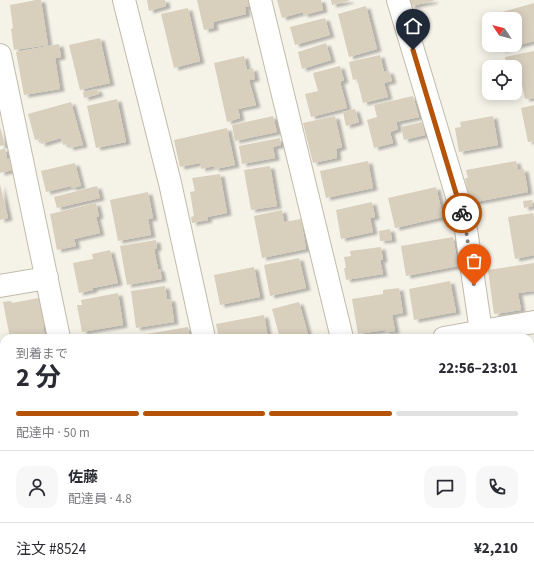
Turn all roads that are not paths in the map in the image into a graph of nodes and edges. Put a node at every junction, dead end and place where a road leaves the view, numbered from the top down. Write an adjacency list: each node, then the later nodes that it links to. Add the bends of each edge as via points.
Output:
1 (124, 0): 9 (street, via 170,183)
2 (260, 0): 10 (street)
3 (398, 0): 11 (street, via 465,223)
4 (0, 54): 5 (street)
5 (47, 278): 6 (street); 8 (street)
6 (0, 286)
7 (534, 322): 12 (street)
8 (58, 334)
9 (203, 334)
10 (341, 334)
11 (482, 334)
12 (486, 334)

